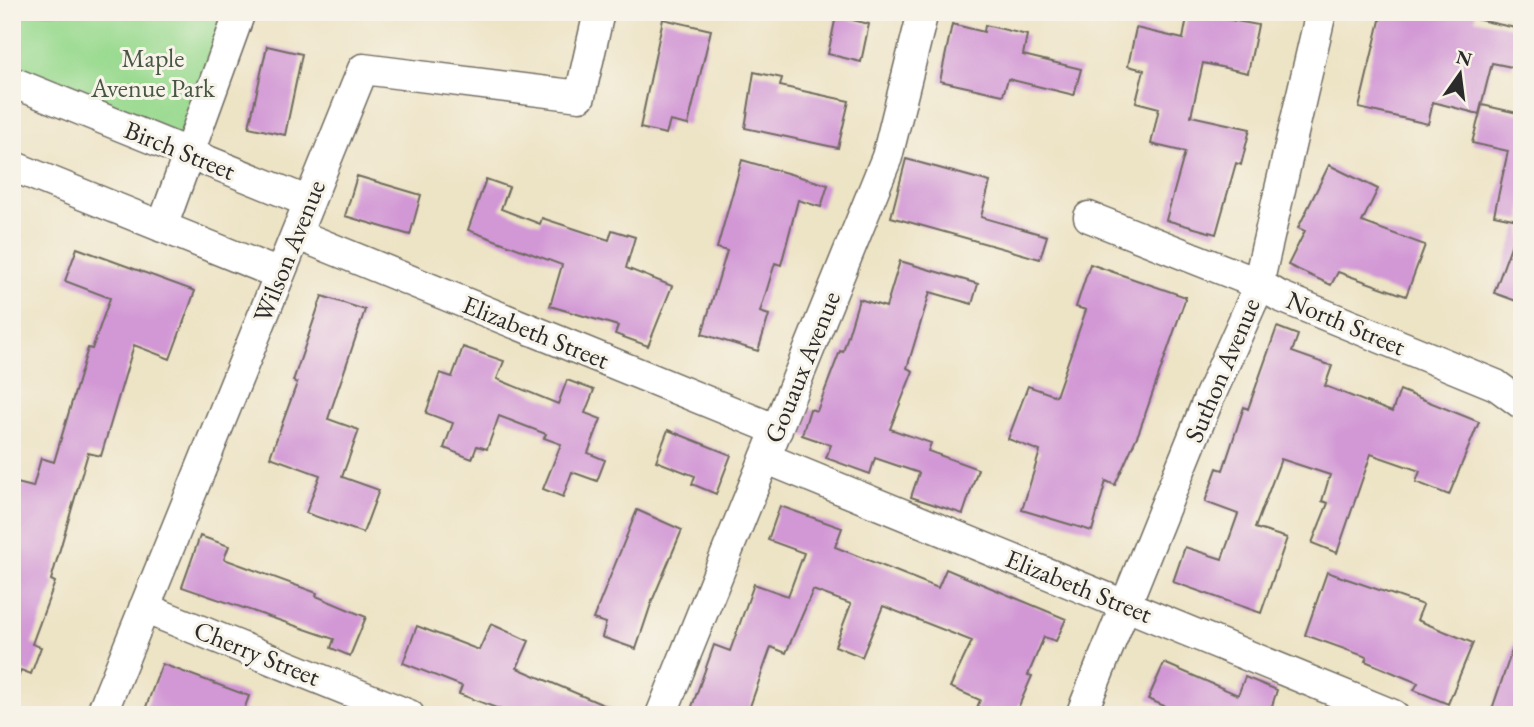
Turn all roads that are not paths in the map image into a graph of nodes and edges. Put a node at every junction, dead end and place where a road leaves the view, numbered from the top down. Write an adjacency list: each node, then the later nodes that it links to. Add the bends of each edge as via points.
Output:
1 (240, 12): 6 (street)
2 (599, 12): 8 (street, Wilson Avenue, via 580,96 363,69)
3 (923, 12): 15 (street, Gouaux Avenue, via 887,157)
4 (1321, 12): 13 (street, Suthon Avenue)
5 (12, 82): 6 (street, Birch Street)
6 (190, 154): 8 (street, Birch Street); 10 (street)
7 (12, 166): 10 (street)
8 (309, 202): 11 (street, Wilson Avenue)
9 (1089, 217): 13 (street, North Street)
10 (162, 227): 12 (street)
11 (296, 234): 12 (street, Wilson Avenue); 15 (street, Elizabeth Street)
12 (279, 274): 18 (street, Wilson Avenue)
13 (1259, 284): 14 (street, North Street, via 1496,385); 17 (street, Suthon Avenue)
14 (1522, 404)
15 (777, 430): 16 (street, Gouaux Avenue)
16 (765, 458): 17 (street, Elizabeth Street); 21 (street, Gouaux Avenue)
17 (1125, 605): 22 (street, Suthon Avenue); 23 (street, Elizabeth Street)
18 (144, 608): 19 (street, Wilson Avenue); 20 (street, Cherry Street)
19 (101, 715)
20 (409, 715)
21 (661, 715)
22 (1081, 715)
23 (1393, 715)

